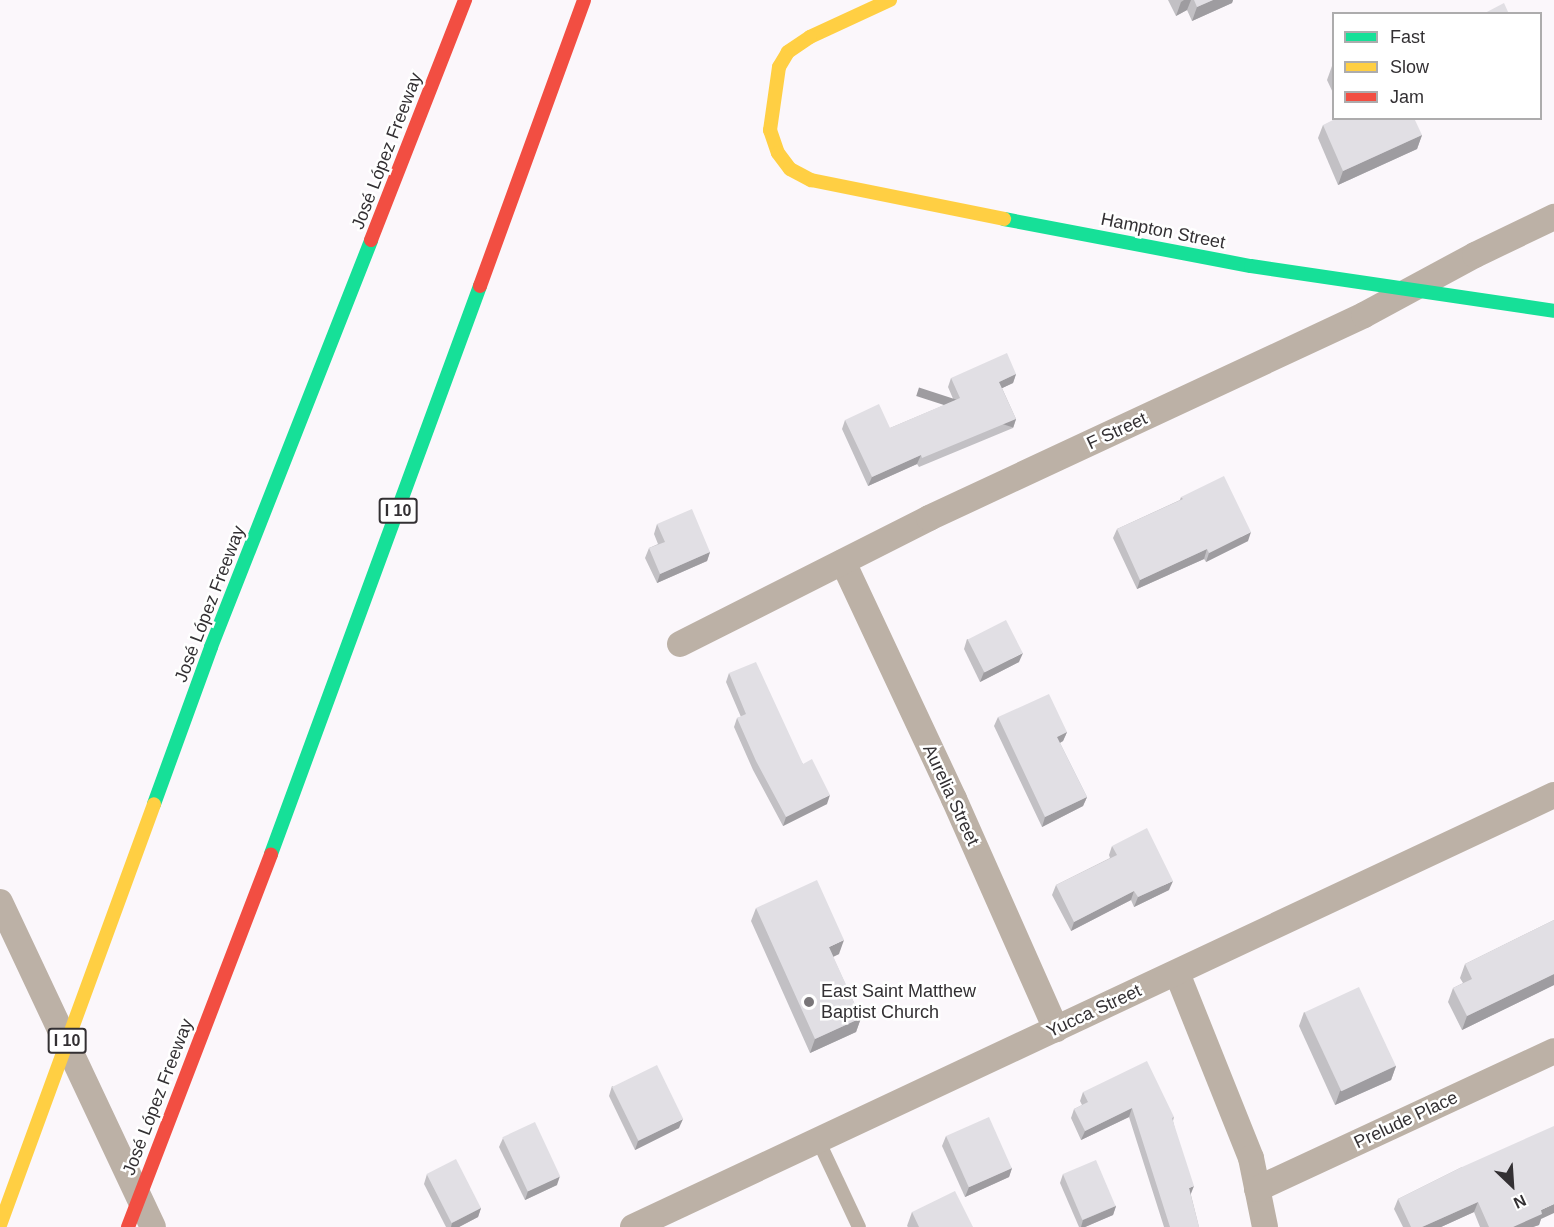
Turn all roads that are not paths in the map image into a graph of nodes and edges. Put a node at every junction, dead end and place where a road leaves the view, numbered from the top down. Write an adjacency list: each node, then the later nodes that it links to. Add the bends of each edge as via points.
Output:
1 (465, 0): 16 (main road, José López Freeway / I 10, via 211,647)
2 (584, 0): 17 (main road, José López Freeway / I 10, via 317,734)
3 (890, 0): 5 (main road, Hampton Street, via 810,37 788,52 779,67 770,130 778,153 790,170 811,180 856,191 1251,266)
4 (1554, 218): 5 (street, F Street)
5 (1410, 291): 6 (main road, Hampton Street); 7 (street, F Street)
6 (1554, 311)
7 (843, 562): 8 (street, F Street); 12 (street, Aurelia Street)
8 (680, 644)
9 (1554, 795): 11 (street, Yucca Street)
10 (0, 902): 18 (street)
11 (1177, 973): 12 (street, Yucca Street); 15 (street, via 1251,1158)
12 (1056, 1029): 14 (street, Yucca Street)
13 (1554, 1051): 15 (street, Prelude Place)
14 (818, 1140): 19 (street, Yucca Street); 20 (lane)
15 (1257, 1189): 21 (street)
16 (0, 1225)
17 (128, 1227)
18 (153, 1227)
19 (633, 1227)
20 (859, 1227)
21 (1265, 1227)

